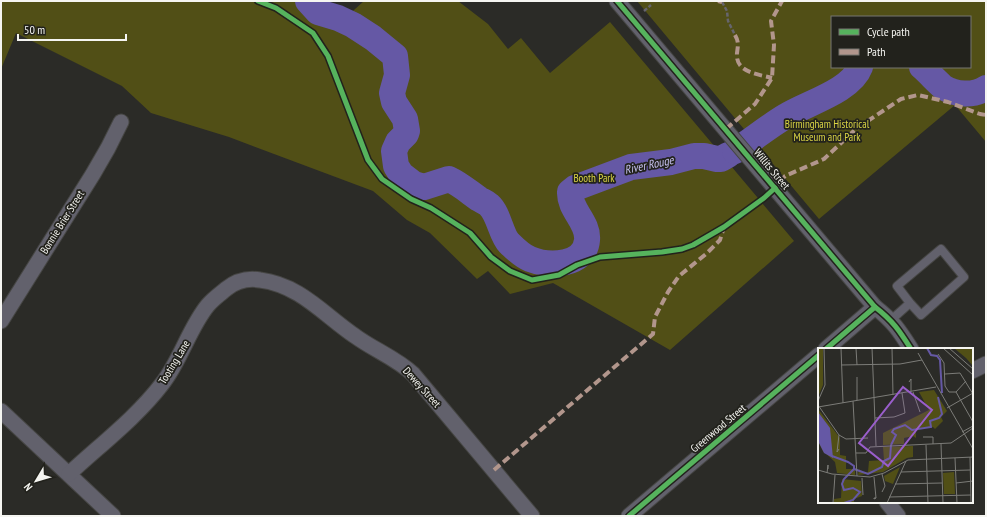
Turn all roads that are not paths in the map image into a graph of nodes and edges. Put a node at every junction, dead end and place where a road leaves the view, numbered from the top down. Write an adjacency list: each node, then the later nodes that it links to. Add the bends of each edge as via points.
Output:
1 (617, 1): 5 (street, Willits Street)
2 (121, 122): 7 (street, Bonnie Brier Street, via 97,167)
3 (288, 287): 14 (street, Tooting Lane, via 254,279 238,281 227,287 201,315 171,371 150,398); 17 (street, Dewey Street, via 318,306 367,345 413,374)
4 (910, 303): 4 (lane, via 921,315 964,277 941,250 897,286); 6 (lane)
5 (875, 307): 6 (street, Willits Street); 8 (street)
6 (891, 320): 9 (street, Willits Street)
7 (1, 321)
8 (827, 348)
9 (910, 348)
10 (818, 356): 18 (street, Greenwood Street)
11 (986, 364): 12 (street)
12 (973, 370)
13 (1, 411): 14 (street)
14 (69, 474): 16 (street)
15 (888, 503): 19 (street)
16 (113, 516)
17 (532, 516)
18 (629, 516)
19 (898, 516)

